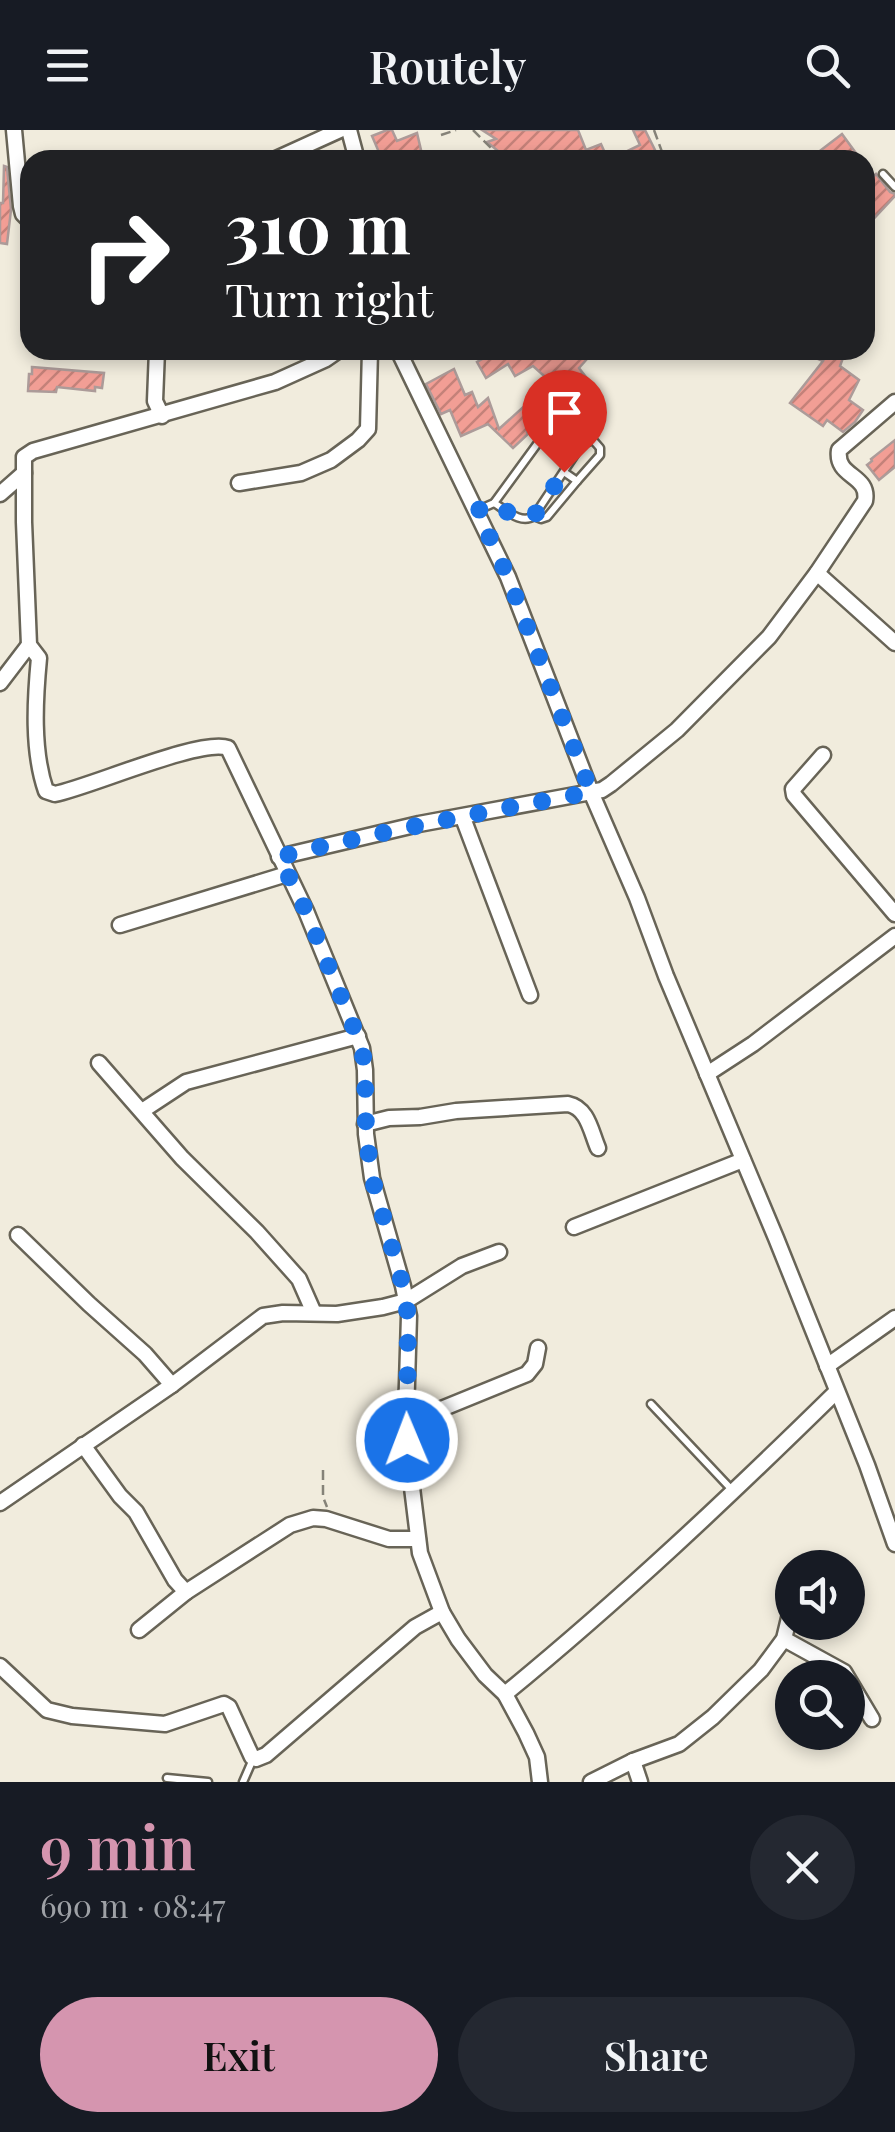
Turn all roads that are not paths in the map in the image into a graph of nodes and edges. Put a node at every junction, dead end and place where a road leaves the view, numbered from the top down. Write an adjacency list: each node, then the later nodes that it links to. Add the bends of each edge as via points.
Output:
1 (14, 130): 6 (street)
2 (340, 130): 3 (street)
3 (296, 150)
4 (883, 174): 5 (lane)
5 (895, 187)
6 (20, 195)
7 (156, 360): 13 (street)
8 (324, 360): 13 (street)
9 (370, 360): 17 (street, via 368,429 358,440 301,473)
10 (403, 360): 20 (street)
11 (895, 402): 22 (street, via 839,450 837,460 867,493)
12 (562, 410): 19 (lane)
13 (162, 416): 14 (street, via 33,451 24,456)
14 (24, 472): 18 (street); 24 (street)
15 (564, 472): 16 (lane); 16 (lane, via 582,444 596,442 600,455); 21 (lane)
16 (577, 482): 21 (lane, via 547,517)
17 (239, 483)
18 (0, 494)
19 (494, 503): 20 (lane); 21 (lane, via 522,520)
20 (477, 510): 27 (street)
21 (534, 516)
22 (817, 573): 23 (street); 27 (street, via 769,637 688,720 611,784)
23 (895, 643)
24 (29, 645): 25 (street); 29 (street, via 39,658 35,707 46,791 62,793 224,746)
25 (0, 682)
26 (823, 754): 31 (street, via 794,795)
27 (591, 792): 28 (street); 37 (street)
28 (463, 818): 29 (street); 34 (street)
29 (279, 857): 30 (street)
30 (287, 874): 32 (street); 35 (street)
31 (895, 914)
32 (120, 925)
33 (895, 936): 37 (street)
34 (530, 995)
35 (358, 1036): 38 (street, via 186,1082); 39 (street)
36 (99, 1063): 38 (street)
37 (707, 1074): 41 (street)
38 (142, 1111): 46 (street, via 299,1279)
39 (366, 1124): 40 (street, via 568,1104 582,1111); 45 (street, via 372,1178)
40 (598, 1148)
41 (743, 1160): 42 (street); 49 (street)
42 (574, 1227)
43 (18, 1235): 50 (street)
44 (499, 1252): 45 (street)
45 (406, 1301): 46 (street); 53 (street)
46 (314, 1313): 50 (street, via 263,1316)
47 (895, 1318): 49 (street)
48 (538, 1348): 53 (street, via 527,1374 428,1414)
49 (826, 1366): 51 (street)
50 (172, 1384): 54 (street)
51 (836, 1392): 55 (street); 58 (street)
52 (651, 1404): 55 (lane)
53 (406, 1416): 57 (street)
54 (83, 1445): 56 (street); 59 (street)
55 (734, 1492): 64 (street)
56 (0, 1503)
57 (418, 1539): 59 (street, via 390,1539 313,1518 290,1525); 60 (street)
58 (895, 1544)
59 (186, 1592): 61 (street)
60 (442, 1612): 64 (street); 66 (street)
61 (139, 1630)
62 (784, 1640): 65 (street, via 844,1672); 67 (street, via 713,1717 679,1744)
63 (0, 1666): 66 (street, via 47,1710 72,1716 166,1724 224,1704)
64 (505, 1694): 71 (street, via 537,1757)
65 (872, 1720)
66 (254, 1758): 70 (lane)
67 (633, 1761): 72 (street); 73 (street)
68 (166, 1778): 69 (lane)
69 (204, 1782)
70 (243, 1782)
71 (540, 1782)
72 (592, 1782)
73 (640, 1782)

